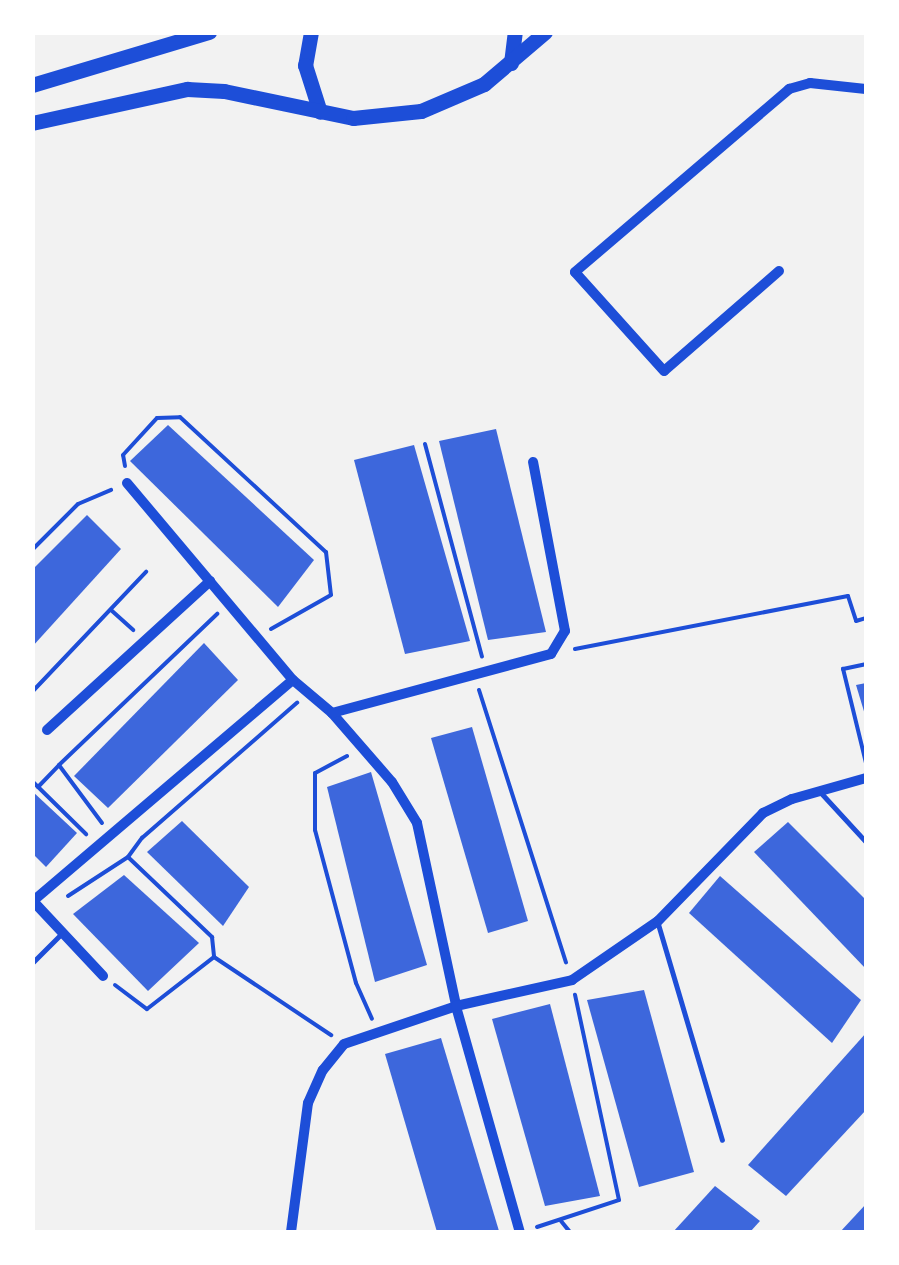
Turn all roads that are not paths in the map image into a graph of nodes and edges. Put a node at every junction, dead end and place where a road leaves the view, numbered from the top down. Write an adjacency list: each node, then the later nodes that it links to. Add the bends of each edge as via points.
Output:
1 (208, 32): 6 (main road)
2 (311, 32): 8 (main road, via 306,65)
3 (515, 32): 5 (main road)
4 (545, 32): 5 (main road)
5 (511, 63): 8 (main road, via 469,92 422,111 354,118)
6 (32, 85)
7 (866, 90): 10 (street, via 810,83 789,89 576,272 664,371)
8 (320, 112): 9 (main road, via 187,88)
9 (32, 123)
10 (780, 271)
11 (532, 462): 15 (street, via 566,632 552,654)
12 (127, 482): 13 (street)
13 (210, 581): 14 (street); 16 (street)
14 (293, 680): 15 (street); 20 (street)
15 (332, 713): 25 (street, via 392,782 416,823)
16 (48, 730)
17 (866, 778): 18 (street)
18 (819, 791): 19 (lane); 21 (street, via 763,813)
19 (866, 842)
20 (33, 900): 22 (street)
21 (658, 921): 25 (street, via 572,980); 26 (lane)
22 (62, 932): 23 (lane); 24 (street)
23 (32, 964)
24 (103, 976)
25 (456, 1006): 27 (street, via 344,1044 323,1070 308,1103); 28 (street)
26 (722, 1140)
27 (291, 1232)
28 (520, 1232)

